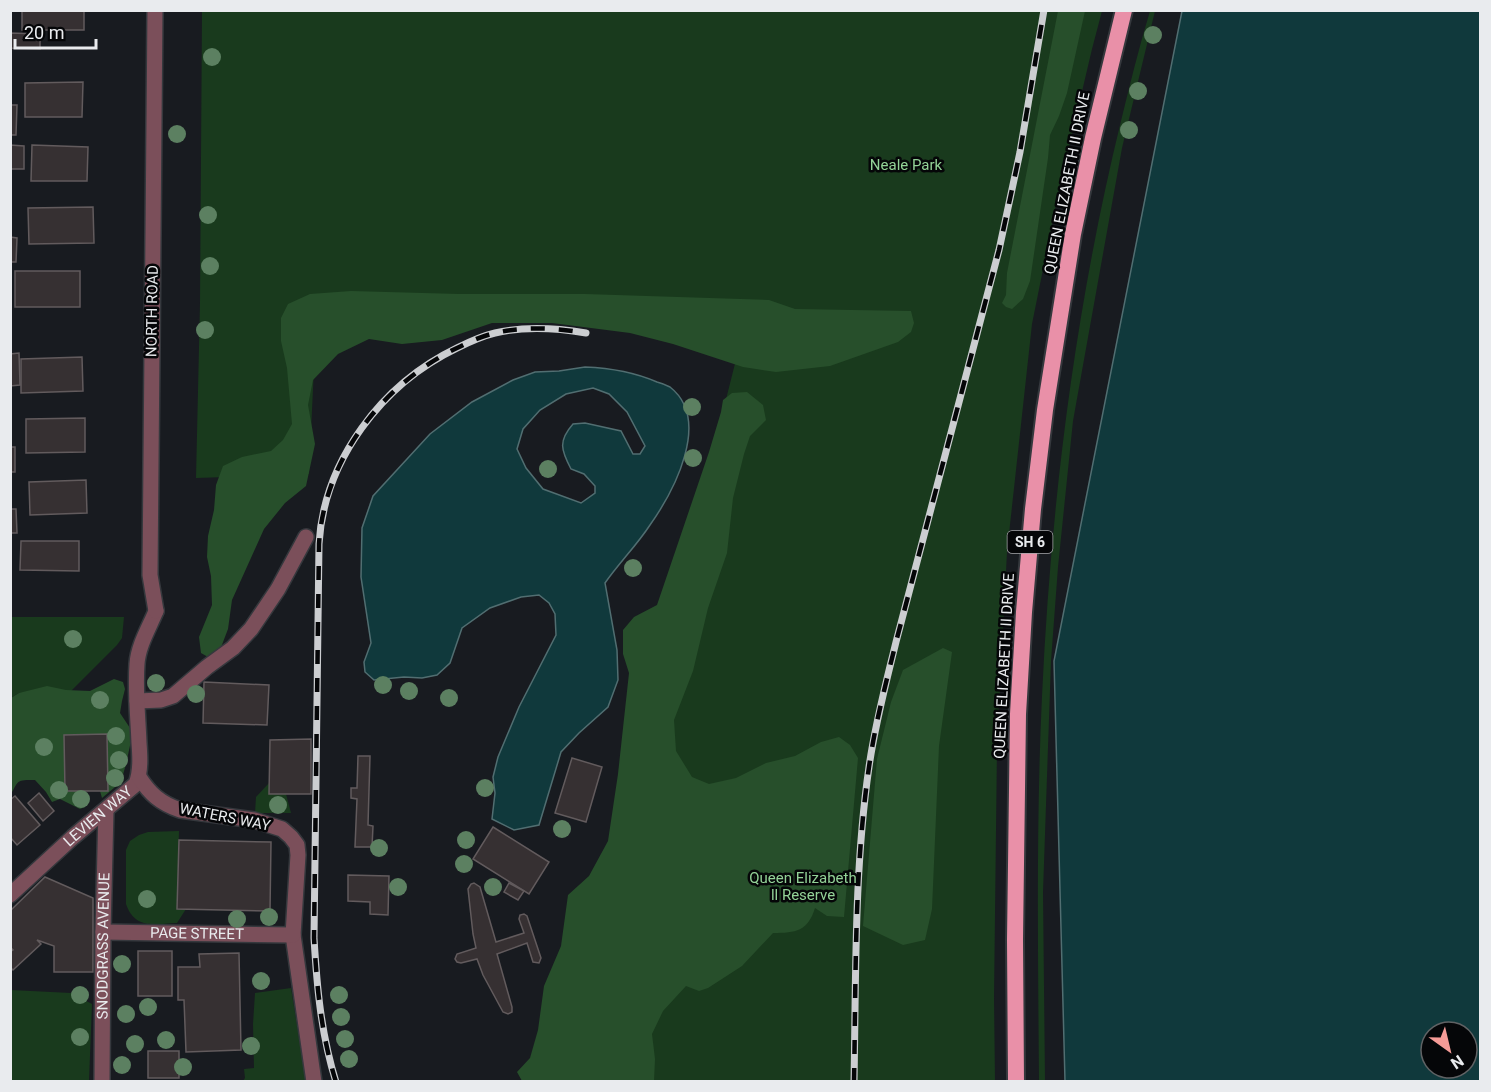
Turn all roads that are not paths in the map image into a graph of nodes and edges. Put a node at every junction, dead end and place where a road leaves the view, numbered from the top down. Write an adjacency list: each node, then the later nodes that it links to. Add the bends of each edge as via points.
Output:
1 (155, 10): 4 (street, NORTH ROAD, via 150,575)
2 (1124, 10): 13 (highway, QUEEN ELIZABETH II DRIVE / SH 6, via 1074,234 1033,509 1018,714)
3 (306, 537): 5 (street, via 278,589 233,648 173,696)
4 (156, 611): 5 (street, LEVIEN WAY, via 137,660)
5 (137, 701): 6 (street, LEVIEN WAY)
6 (139, 777): 7 (street, LEVIEN WAY); 10 (street, WATERS WAY, via 168,806 254,820 282,829 291,837 298,855)
7 (106, 810): 8 (street, LEVIEN WAY); 9 (street, SNODGRASS AVENUE)
8 (10, 895)
9 (103, 932): 10 (street, PAGE STREET); 11 (street, SNODGRASS AVENUE)
10 (293, 935): 12 (street, WATERS WAY)
11 (102, 1082)
12 (314, 1082)
13 (1016, 1082)

